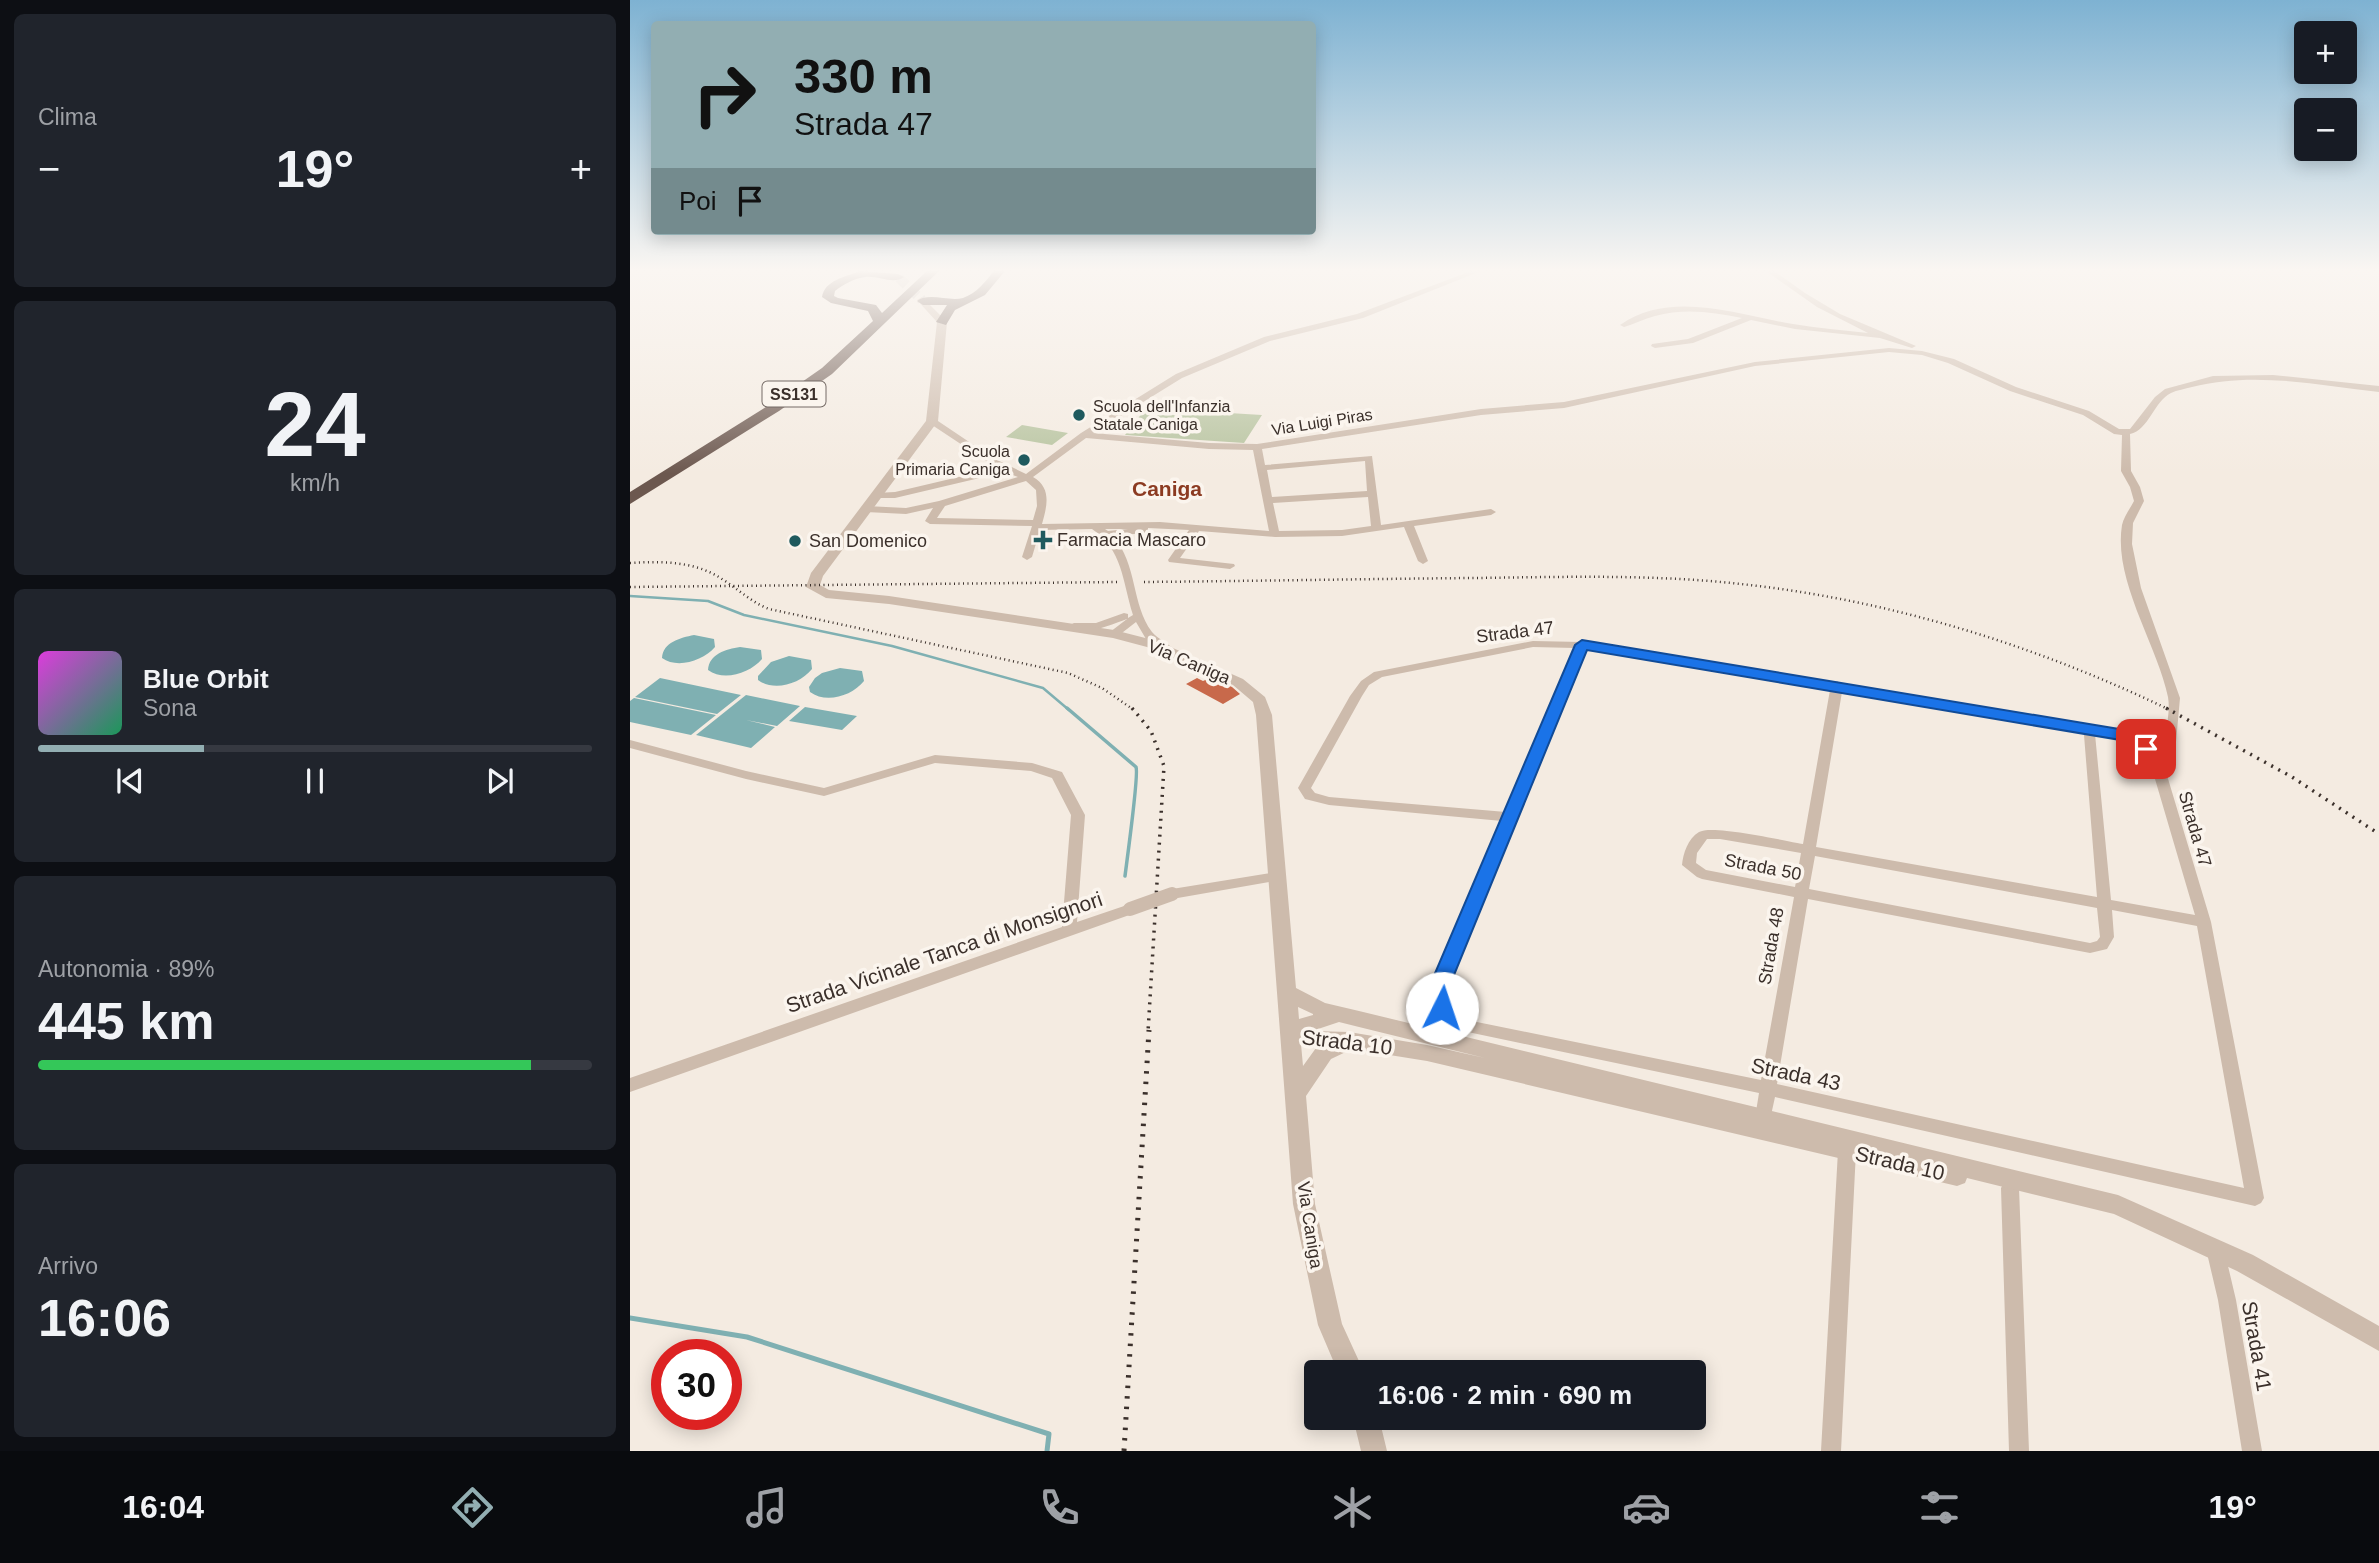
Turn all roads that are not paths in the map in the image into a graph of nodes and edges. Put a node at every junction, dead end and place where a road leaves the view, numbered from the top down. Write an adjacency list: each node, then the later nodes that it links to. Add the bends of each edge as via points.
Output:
1 (859, 339): 13 (highway, SS131, via 805,387)
2 (940, 339): 10 (street)
3 (1274, 339): 12 (street, via 1179,376)
4 (1696, 339): 6 (street)
5 (1887, 339): 7 (street)
6 (1656, 346)
7 (1935, 356): 9 (street, via 1889,350 1755,364); 11 (street)
8 (2379, 389): 11 (street, via 2273,377 2213,379 2168,391 2133,431)
9 (1564, 405): 14 (street, Via Luigi Piras)
10 (932, 421): 16 (street); 20 (street, Via Caniga)
11 (2126, 432): 49 (street, via 2126,471 2139,501 2128,519 2126,541 2140,601 2174,698 2169,753)
12 (1084, 435): 14 (street, Via Luigi Piras); 17 (street)
13 (715, 442): 18 (highway, SS131); 21 (highway, SS131)
14 (1257, 447): 15 (street)
15 (1261, 468): 19 (street, via 1369,458); 22 (street)
16 (1005, 469): 17 (street); 20 (street)
17 (1026, 478): 23 (street); 30 (street, via 1042,491)
18 (630, 491)
19 (1372, 494): 22 (street); 32 (street)
20 (876, 496): 24 (street, Via Caniga)
21 (630, 499)
22 (1268, 500): 33 (street)
23 (941, 504): 24 (street, via 906,511); 30 (street, via 930,521)
24 (866, 509): 42 (street, Via Caniga, via 816,576 813,585 818,591)
25 (1491, 512): 26 (street)
26 (1408, 524): 32 (street); 37 (street)
27 (1092, 525): 30 (street); 31 (street); 34 (street)
28 (1170, 525): 29 (street); 31 (street)
29 (1196, 527): 33 (street); 38 (street, via 1173,560)
30 (1036, 528): 34 (street); 36 (street)
31 (1135, 529): 34 (street); 35 (street)
32 (1376, 529): 33 (street)
33 (1275, 534)
34 (1109, 535): 35 (street)
35 (1119, 548): 39 (street)
36 (1027, 557)
37 (1423, 561)
38 (1230, 566)
39 (1136, 603): 40 (street); 41 (street)
40 (1139, 615): 43 (street); 45 (street, via 1151,638)
41 (1124, 616): 42 (street, via 1097,626); 43 (street)
42 (1063, 627): 43 (street, Via Caniga)
43 (1114, 634): 45 (street, Via Caniga)
44 (1582, 645): 46 (street, Strada 47); 50 (street, Strada 43); 50 (street, Strada 47, via 1533,644 1378,674 1364,683 1304,788 1310,796 1329,801)
45 (1168, 649): 52 (street, Via Caniga, via 1238,682 1260,700)
46 (1838, 685): 49 (street, Strada 47, via 2137,737); 51 (street, Strada 48)
47 (2090, 735): 54 (street, Strada 50)
48 (630, 744): 56 (street, via 824,792 934,759 1032,768 1057,775 1078,815)
49 (2156, 761): 55 (street, Strada 47)
50 (1511, 817): 62 (street, Strada 43, via 1437,992 1442,1008 1454,1021)
51 (1809, 850): 53 (street, Strada 48); 53 (street, Strada 50, via 1720,834 1703,835 1690,852 1689,865 1702,874); 54 (street, Strada 50)
52 (1276, 877): 56 (street, Strada Vicinale Tanca di Monsignori, bridge, via 1172,894); 57 (street, Via Caniga)
53 (1800, 894): 54 (street, Strada 50, via 2090,948 2102,945 2107,937); 62 (street, Strada 48)
54 (2105, 904): 55 (street, Strada 50)
55 (2204, 922): 62 (street, Strada 43, via 2255,1198)
56 (1069, 930): 61 (street, Strada Vicinale Tanca di Monsignori)
57 (1286, 992): 58 (street); 59 (street, Via Caniga)
58 (1340, 1014): 59 (street, Strada 10); 64 (street, Strada 10)
59 (1290, 1034): 60 (street, Strada 10, via 1322,1041); 63 (street, Via Caniga)
60 (1349, 1040): 63 (street, via 1324,1053); 64 (street, Strada 10)
61 (630, 1085)
62 (1766, 1088): 64 (street, Strada 48)
63 (1295, 1094): 70 (street, Via Caniga, via 1304,1203 1321,1292)
64 (1762, 1124): 65 (street, Strada 10); 67 (street, Strada 10, via 2118,1205)
65 (1847, 1152): 66 (street, Strada 10); 73 (street)
66 (2010, 1188): 67 (street, Strada 10); 74 (street)
67 (2167, 1227): 68 (street, Strada 10)
68 (2215, 1250): 69 (street, Strada 10); 75 (street, Strada 41)
69 (2379, 1339)
70 (1345, 1360)
71 (1369, 1430): 72 (street)
72 (1374, 1451)
73 (1831, 1451)
74 (2019, 1451)
75 (2252, 1451)

